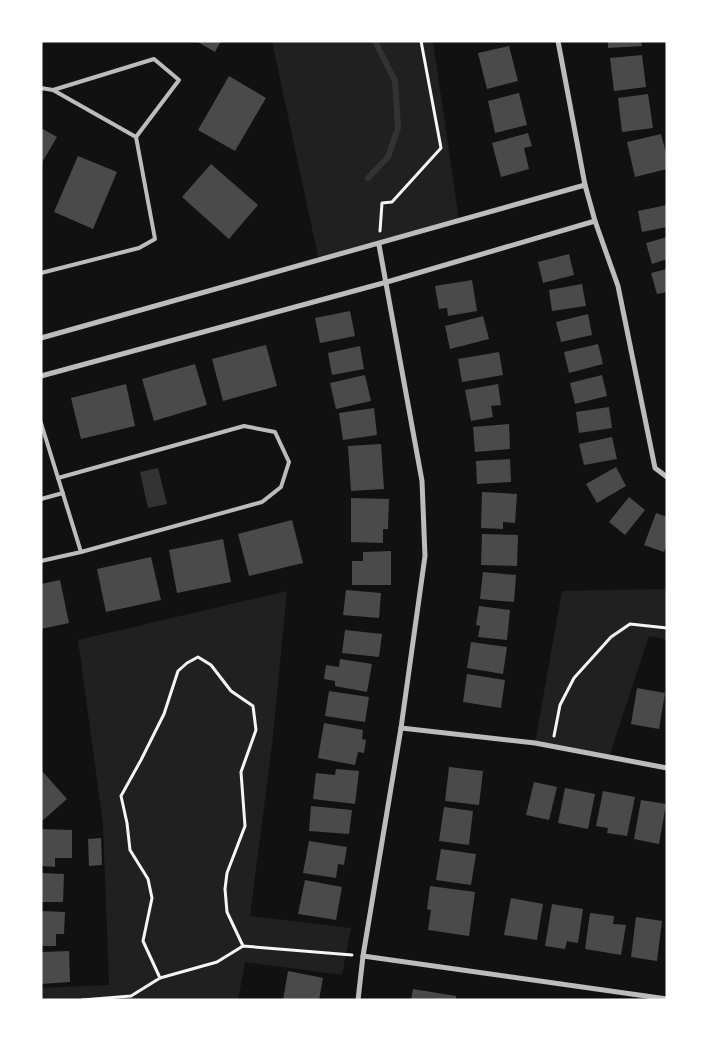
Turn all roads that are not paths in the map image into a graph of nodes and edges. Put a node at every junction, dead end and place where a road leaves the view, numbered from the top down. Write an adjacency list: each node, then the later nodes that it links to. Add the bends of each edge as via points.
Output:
1 (558, 41): 5 (street)
2 (41, 88): 3 (lane)
3 (53, 90): 4 (lane); 4 (lane, via 154,59 179,80)
4 (136, 137): 8 (lane, via 155,239 139,248)
5 (585, 186): 6 (street); 7 (street)
6 (594, 222): 9 (street); 13 (street, via 618,286 655,468)
7 (379, 245): 9 (street); 10 (street)
8 (41, 273)
9 (387, 282): 11 (street); 19 (street, via 422,481 425,556)
10 (41, 338)
11 (41, 376)
12 (41, 423): 14 (lane)
13 (667, 477)
14 (58, 478): 15 (lane); 17 (lane, via 244,426 275,432 289,462 281,488 262,502)
15 (63, 493): 16 (lane); 17 (lane)
16 (41, 499)
17 (81, 552): 18 (lane)
18 (41, 561)
19 (401, 728): 20 (street, via 552,746); 21 (street)
20 (667, 768)
21 (363, 956): 22 (street); 23 (street)
22 (667, 999)
23 (358, 1000)

